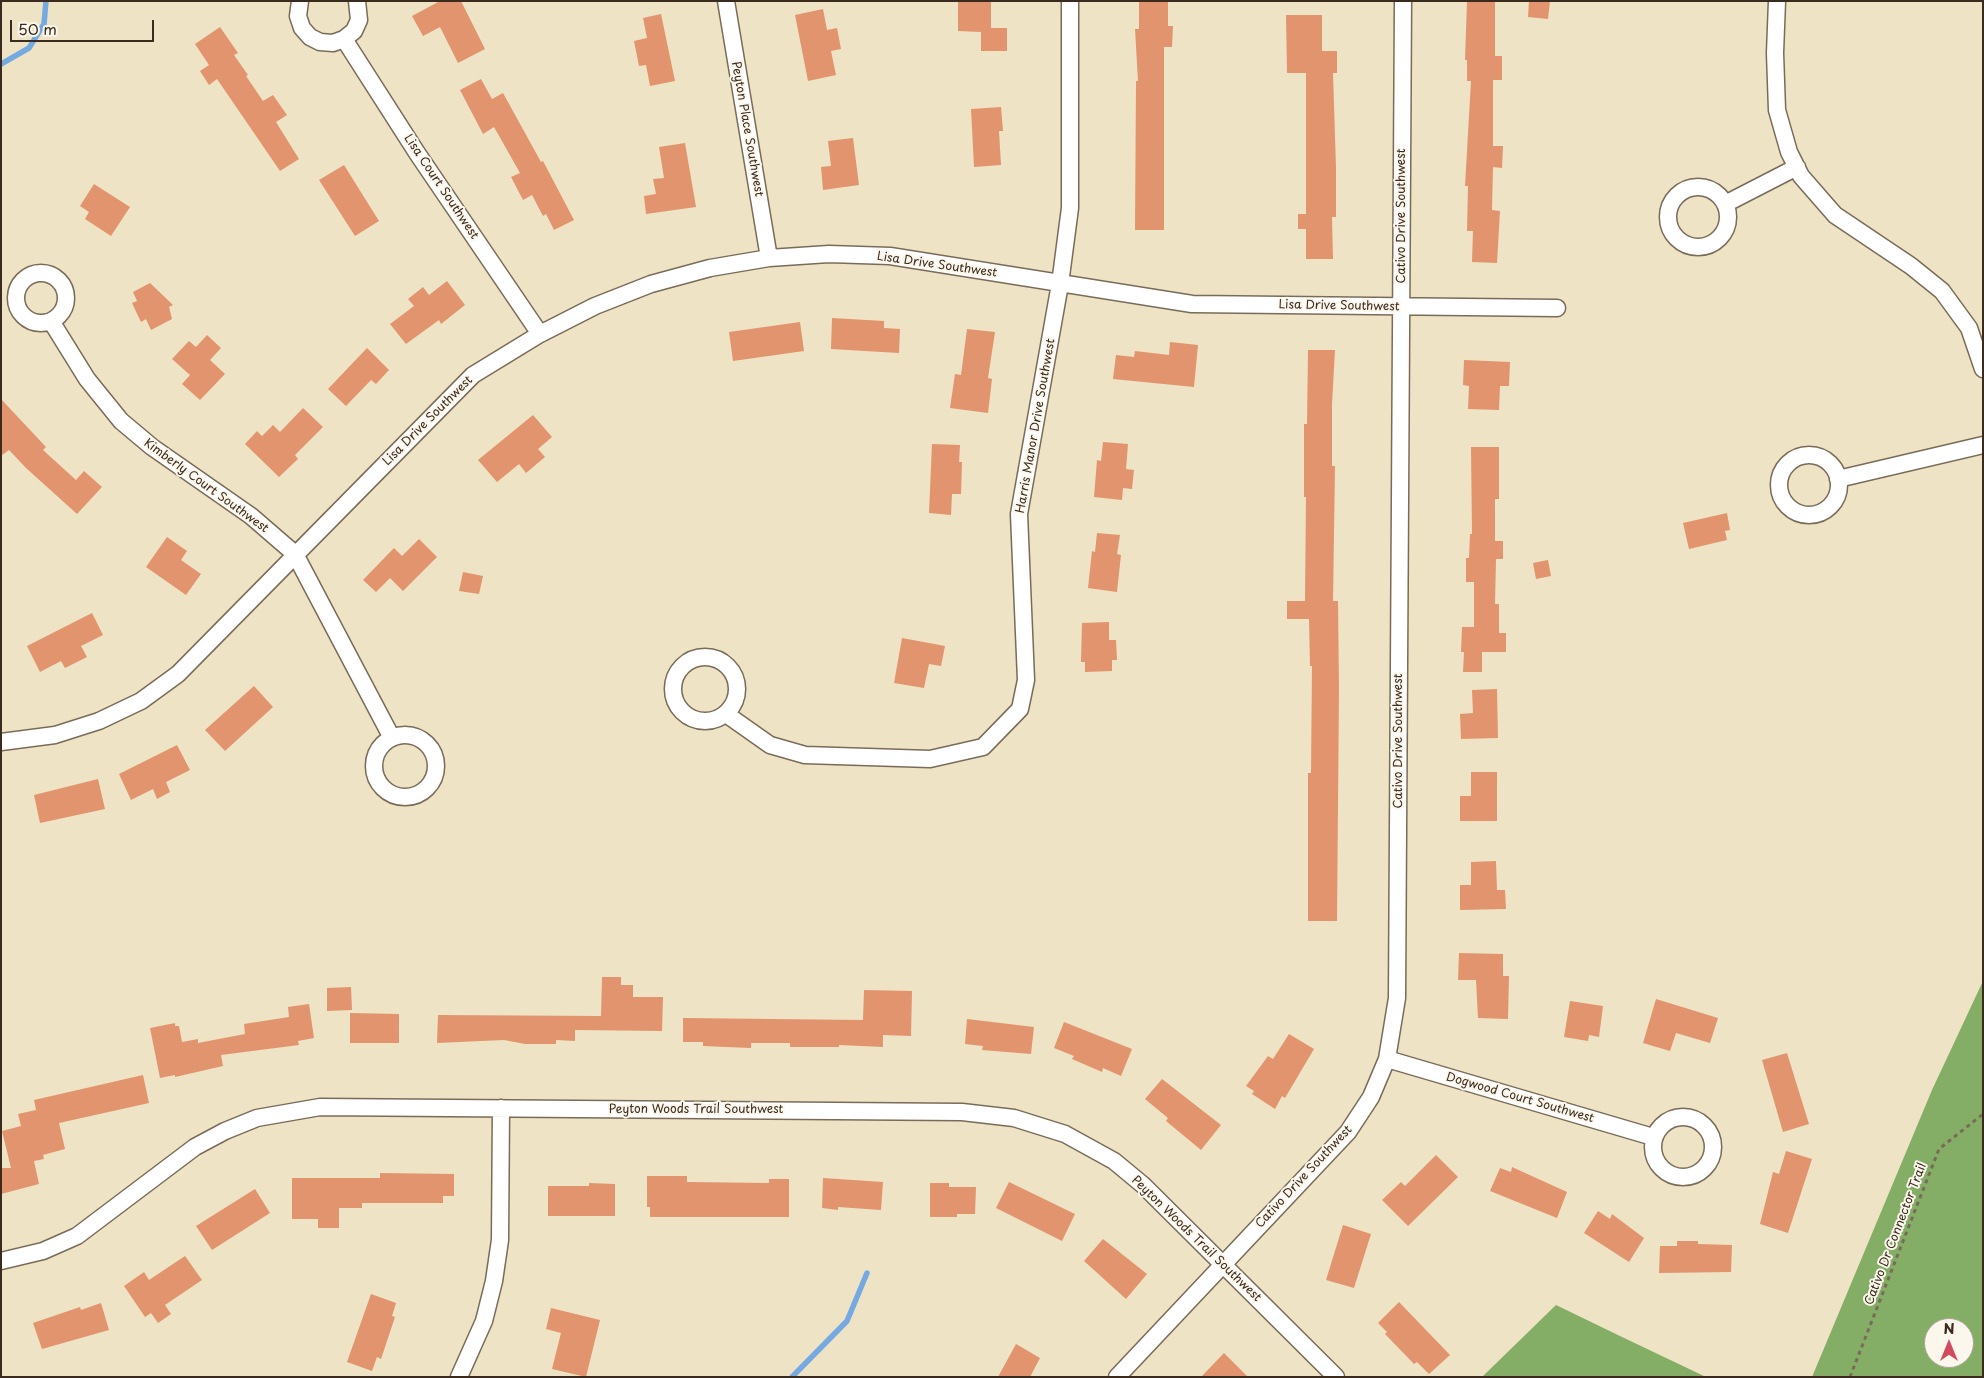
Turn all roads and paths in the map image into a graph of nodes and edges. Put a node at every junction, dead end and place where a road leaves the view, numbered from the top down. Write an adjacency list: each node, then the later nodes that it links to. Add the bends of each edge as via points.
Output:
1 (300, 1): 7 (street, via 298,16 310,37 333,44)
2 (357, 1): 7 (street, via 359,20 354,31)
3 (726, 1): 10 (street, Peyton Place Southwest)
4 (1070, 1): 11 (street, Harris Manor Drive Southwest, via 1070,208)
5 (1403, 1): 12 (street, Cativo Drive Southwest)
6 (1777, 1): 8 (street, via 1777,110 1789,152)
7 (344, 39): 15 (street, Lisa Court Southwest)
8 (1797, 167): 9 (street); 16 (street, via 1835,215 1942,291 1968,328)
9 (1726, 204)
10 (769, 258): 11 (street, Lisa Drive Southwest, via 829,254 890,256); 15 (street, Lisa Drive Southwest, via 710,268 651,284 595,306)
11 (1060, 284): 12 (street, Lisa Drive Southwest, via 1192,304); 20 (street, Harris Manor Drive Southwest, via 1019,514 1026,680 1020,709 983,747 930,759 805,755 770,745)
12 (1401, 307): 13 (street, Lisa Drive Southwest); 23 (street, Cativo Drive Southwest, via 1397,998)
13 (1557, 308)
14 (51, 321): 19 (street, Kimberly Court Southwest, via 87,379 121,421 152,447 251,516)
15 (540, 334): 19 (street, Lisa Drive Southwest, via 473,375)
16 (1983, 369)
17 (1983, 445): 18 (street)
18 (1838, 479)
19 (295, 554): 21 (street, Kimberly Court Southwest); 22 (street, Lisa Drive Southwest, via 178,674 140,701 99,721 55,735)
20 (726, 714)
21 (392, 738)
22 (1, 742)
23 (1387, 1059): 26 (street, Dogwood Court Southwest); 28 (street, Cativo Drive Southwest, via 1372,1097 1348,1132)
24 (501, 1108): 27 (street, Peyton Woods Trail Southwest, via 320,1107 257,1118 195,1147 77,1236 43,1251); 28 (street, Peyton Woods Trail Southwest, via 962,1112 1014,1118 1065,1134 1114,1162 1143,1185); 29 (street, via 500,1240 494,1281 484,1321)
25 (1983, 1114): 32 (path, Cativo Dr Connector Trail, via 1939,1149)
26 (1653, 1137)
27 (1, 1261)
28 (1222, 1264): 30 (street, Cativo Drive Southwest); 31 (street, Peyton Woods Trail Southwest)
29 (459, 1377)
30 (1117, 1377)
31 (1336, 1377)
32 (1850, 1377)

